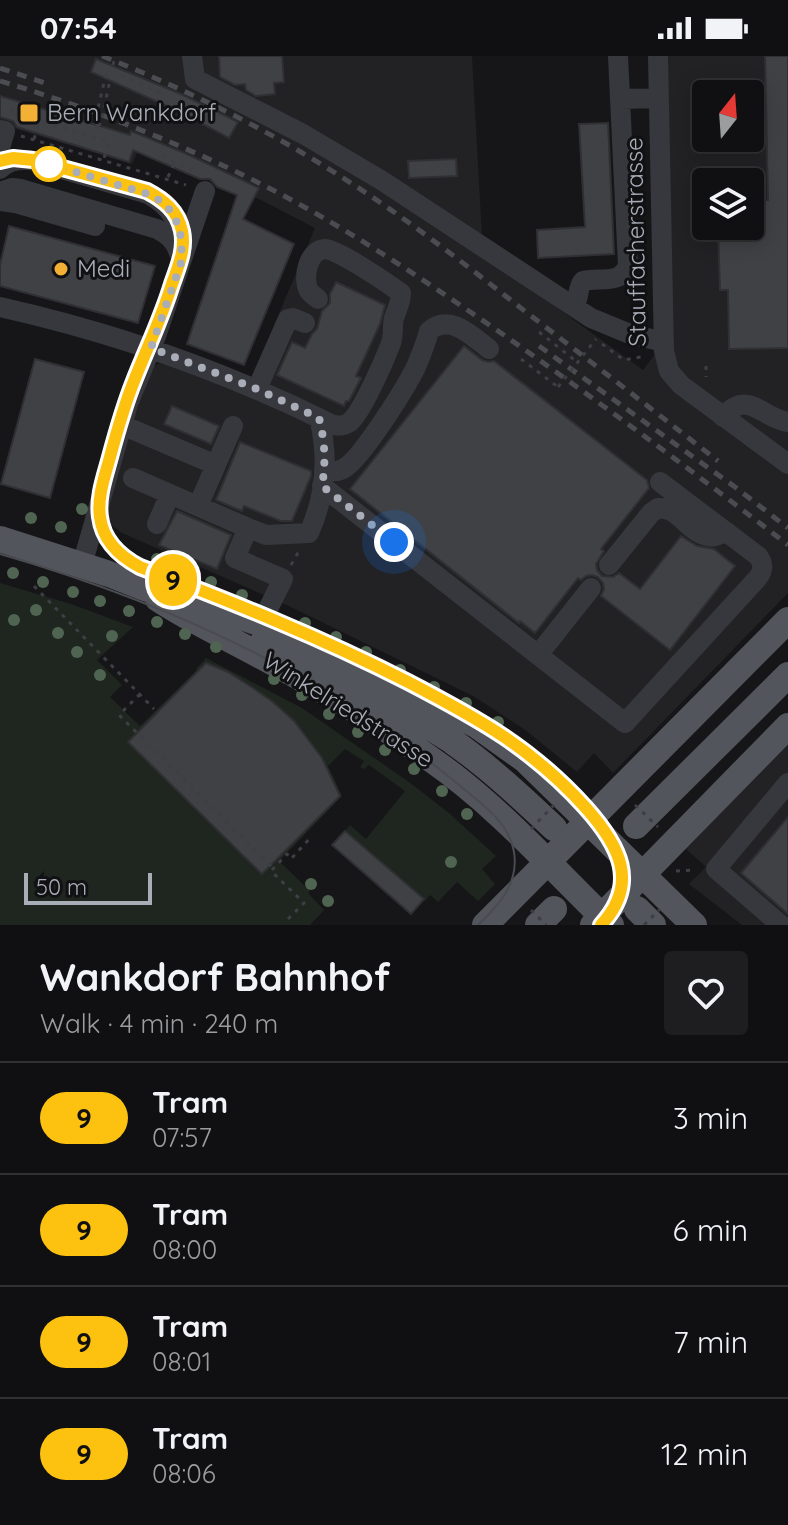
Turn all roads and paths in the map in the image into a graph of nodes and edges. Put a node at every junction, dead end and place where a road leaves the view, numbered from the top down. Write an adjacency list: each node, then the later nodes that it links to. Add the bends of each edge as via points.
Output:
1 (115, 56): 5 (path, bridge)
2 (192, 56): 26 (street, via 195,79 381,180)
3 (618, 56): 11 (street)
4 (658, 56): 10 (street, Stauffacherstrasse)
5 (113, 65)
6 (107, 70): 14 (path, bridge)
7 (121, 75): 9 (path)
8 (110, 80): 14 (path, bridge)
9 (160, 93)
10 (659, 98): 11 (street); 31 (street, Stauffacherstrasse)
11 (620, 99): 26 (street, via 628,266 621,277 583,281)
12 (14, 103): 13 (path, via 11,113)
13 (39, 121): 15 (path); 16 (path)
14 (98, 126): 15 (path, bridge)
15 (94, 137): 18 (path, via 109,142)
16 (32, 146)
17 (162, 156): 20 (path, via 175,162)
18 (104, 160)
19 (0, 171): 24 (street, via 11,162 30,160 148,194 176,221)
20 (168, 179)
21 (205, 191): 24 (street)
22 (0, 192): 24 (street, via 21,189 157,229 176,242)
23 (0, 201): 24 (street, via 166,245)
24 (182, 260): 32 (street)
25 (318, 299): 41 (street, via 310,293 307,270 312,256 325,249 401,293 391,342 358,413 341,426)
26 (574, 307): 31 (street, via 616,329)
27 (1, 312): 32 (street, via 87,328)
28 (277, 312): 39 (street)
29 (305, 323): 39 (street, via 288,319)
30 (539, 332): 36 (path)
31 (664, 342): 40 (street, Stauffacherstrasse, via 672,374)
32 (151, 348): 39 (street); 43 (street)
33 (489, 349): 48 (street, via 454,325 432,328 415,368 356,459)
34 (521, 359): 36 (path, bridge, via 558,387)
35 (624, 360): 36 (path, bridge, via 596,339)
36 (577, 362)
37 (706, 366): 38 (path)
38 (706, 377)
39 (251, 387): 41 (street)
40 (723, 417): 42 (street, via 736,405 752,405); 45 (street, Stauffacherstrasse)
41 (319, 418): 48 (street)
42 (788, 422)
43 (122, 425): 46 (street); 57 (street)
44 (233, 426): 46 (street)
45 (788, 464)
46 (216, 465): 51 (street)
47 (133, 478): 50 (street)
48 (323, 479): 55 (street); 65 (street)
49 (660, 482): 54 (street)
50 (170, 494): 51 (street); 52 (street)
51 (198, 506): 53 (street)
52 (157, 524)
53 (248, 528): 55 (street, via 266,535); 59 (street, via 235,558)
54 (727, 532): 58 (street, via 703,535 670,510 658,508); 65 (street, via 758,556 761,575 625,723)
55 (309, 533): 59 (path)
56 (0, 539): 57 (main road, Winkelriedstrasse)
57 (82, 565): 60 (main road, Winkelriedstrasse)
58 (609, 565)
59 (283, 579): 64 (street)
60 (131, 582): 64 (main road, Winkelriedstrasse); 72 (main road, Winkelriedstrasse, via 255,636 430,728 493,772); 75 (main road, Winkelriedstrasse, via 407,743 471,791)
61 (34, 586): 67 (path)
62 (591, 588): 65 (street)
63 (788, 620): 73 (main road)
64 (261, 623): 73 (main road, Winkelriedstrasse, via 333,651 476,725 525,760)
65 (538, 655)
66 (788, 675): 71 (main road)
67 (140, 694): 68 (path); 76 (path, via 119,715)
68 (154, 709)
69 (788, 726): 78 (main road)
70 (788, 783): 77 (street)
71 (643, 819)
72 (546, 821)
73 (589, 822): 75 (main road); 78 (main road, Winkelriedstrasse)
74 (311, 837): 76 (path, via 291,859 287,854)
75 (548, 863): 80 (main road, Winkelriedstrasse); 81 (main road)
76 (273, 868): 79 (path, via 304,903)
77 (710, 869): 78 (path); 83 (street)
78 (656, 873): 80 (main road); 82 (main road, Winkelriedstrasse)
79 (288, 919)
80 (602, 922)
81 (485, 925)
82 (694, 925)
83 (781, 925)

